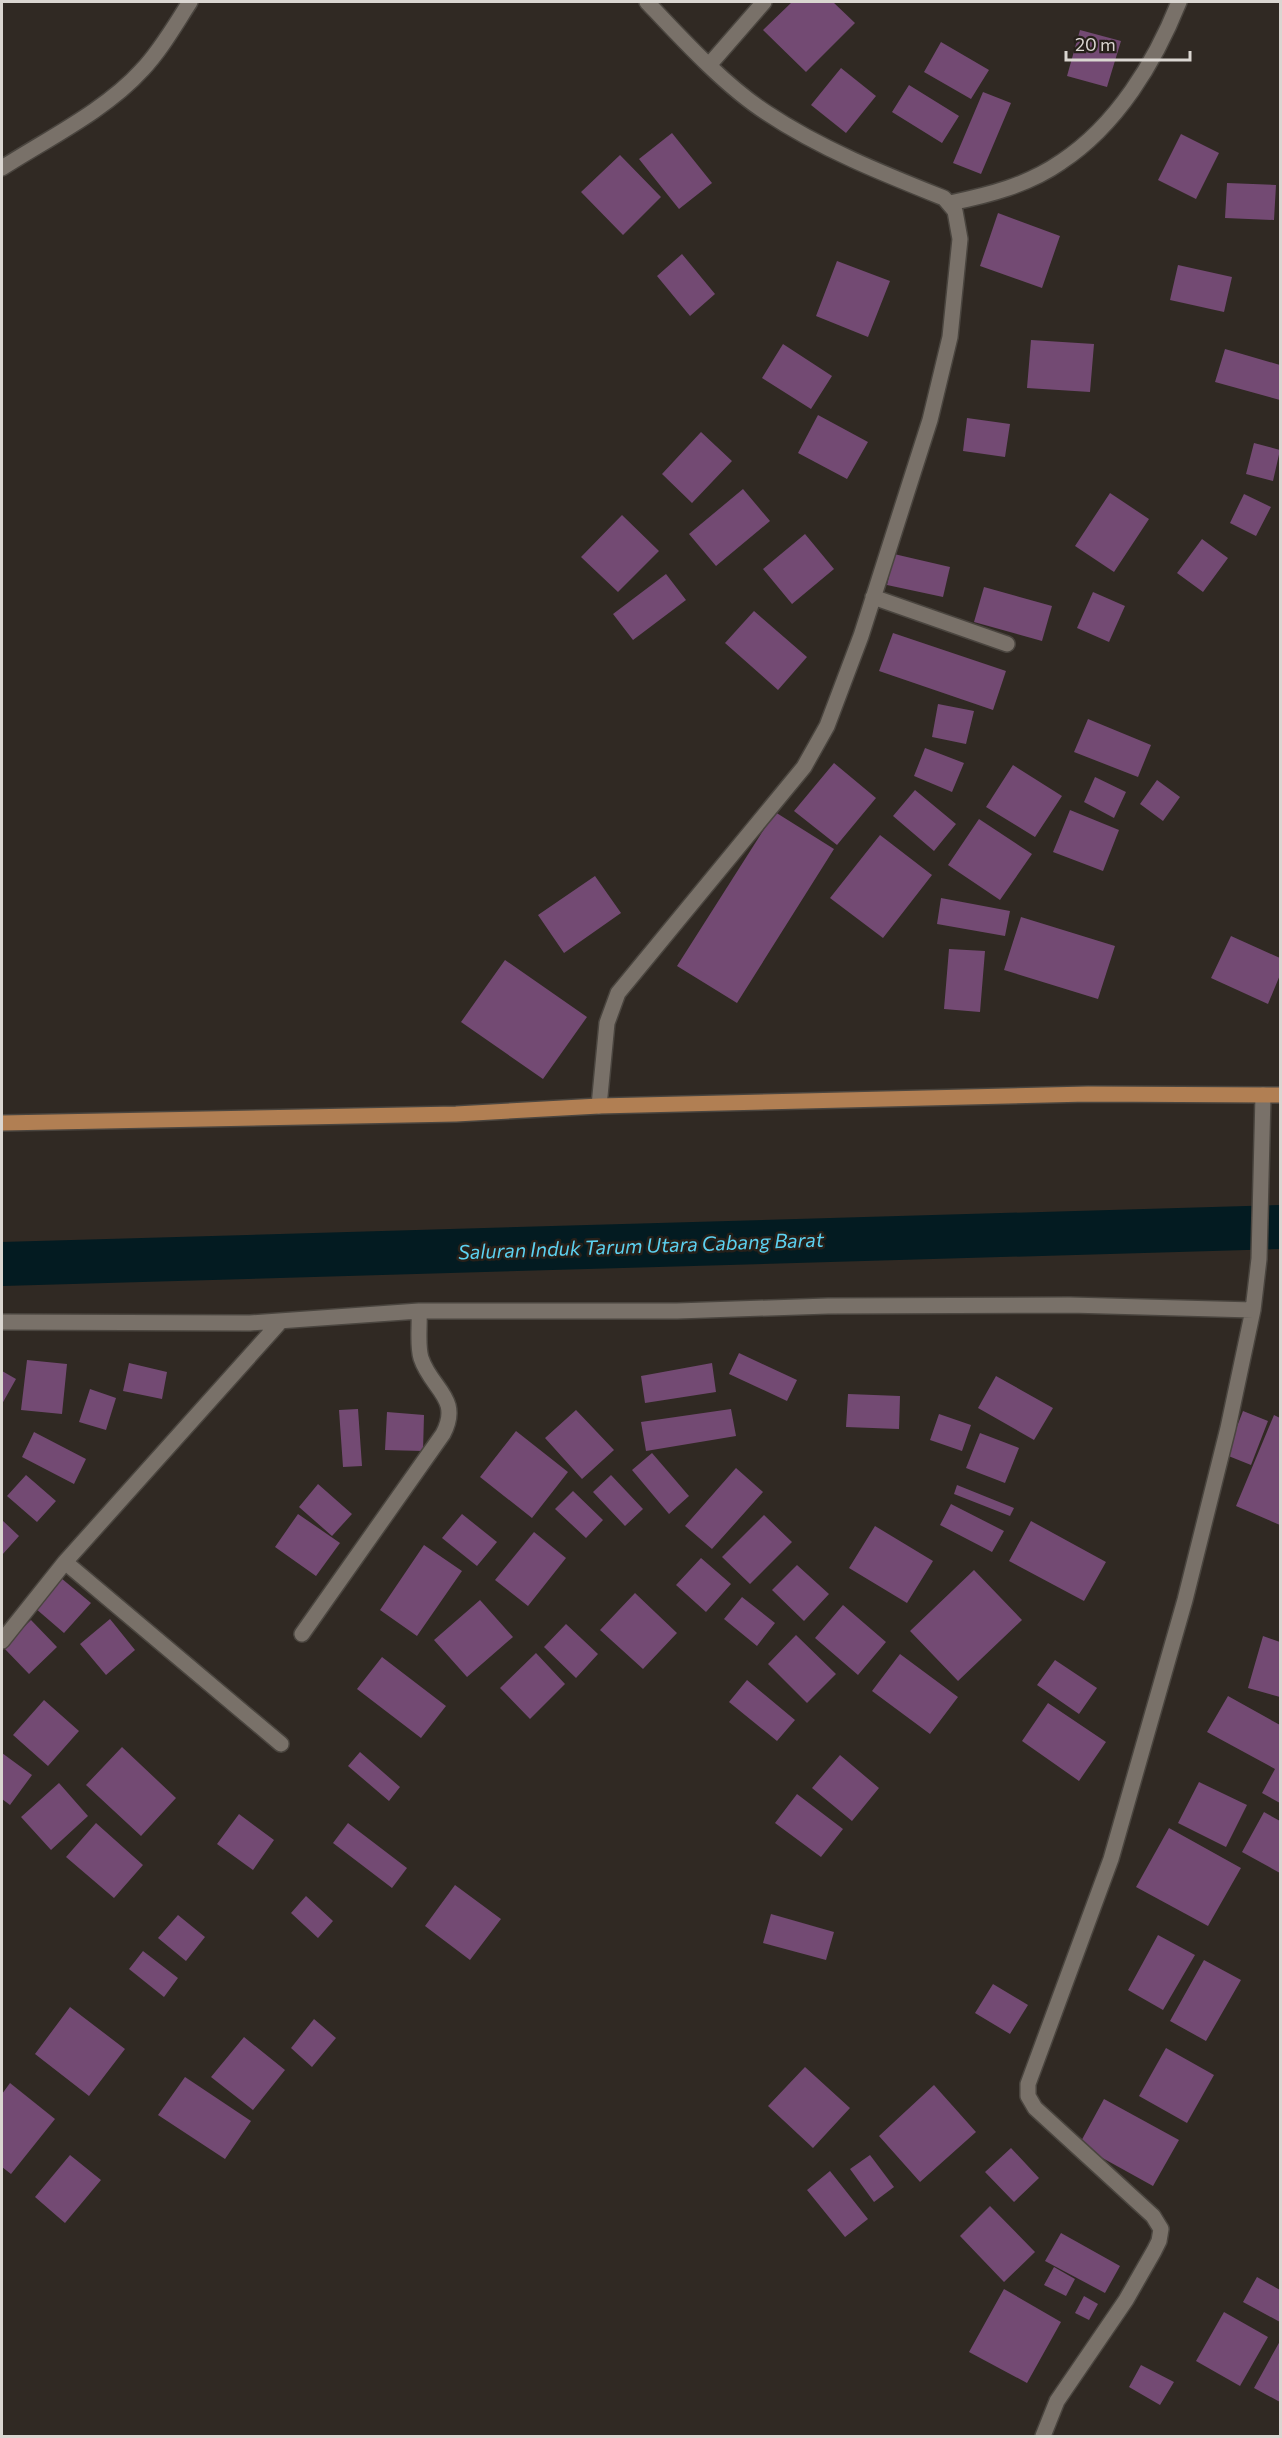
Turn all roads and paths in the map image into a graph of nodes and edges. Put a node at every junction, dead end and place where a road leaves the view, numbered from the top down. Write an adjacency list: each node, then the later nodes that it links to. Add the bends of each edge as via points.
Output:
1 (190, 2): 6 (street, via 158,51 133,78 96,108)
2 (647, 2): 5 (street)
3 (764, 2): 5 (street)
4 (1179, 2): 7 (street, via 1162,44 1103,127 1062,162 1028,181 987,196)
5 (710, 64): 7 (street, via 767,113 831,148)
6 (2, 168)
7 (950, 203): 8 (street, via 960,239 950,337 930,420)
8 (873, 597): 9 (street); 12 (street, via 827,726 804,767 618,993 607,1023)
9 (1007, 644)
10 (1263, 1095): 11 (main road); 12 (main road, via 1088,1094); 14 (street, via 1259,1259)
11 (1281, 1095)
12 (599, 1106): 13 (main road, via 456,1114)
13 (2, 1123)
14 (1253, 1310): 15 (street, via 1070,1305); 22 (street, via 1210,1504 1149,1730 1111,1859 1028,2084 1028,2096 1035,2108 1154,2216 1161,2229 1159,2241 1126,2300 1057,2401)
15 (419, 1311): 16 (street); 19 (street, via 420,1356 446,1399 450,1421)
16 (281, 1321): 17 (street); 18 (street)
17 (2, 1322)
18 (65, 1563): 20 (street); 21 (street)
19 (303, 1634)
20 (2, 1641)
21 (280, 1744)
22 (1043, 2436)

